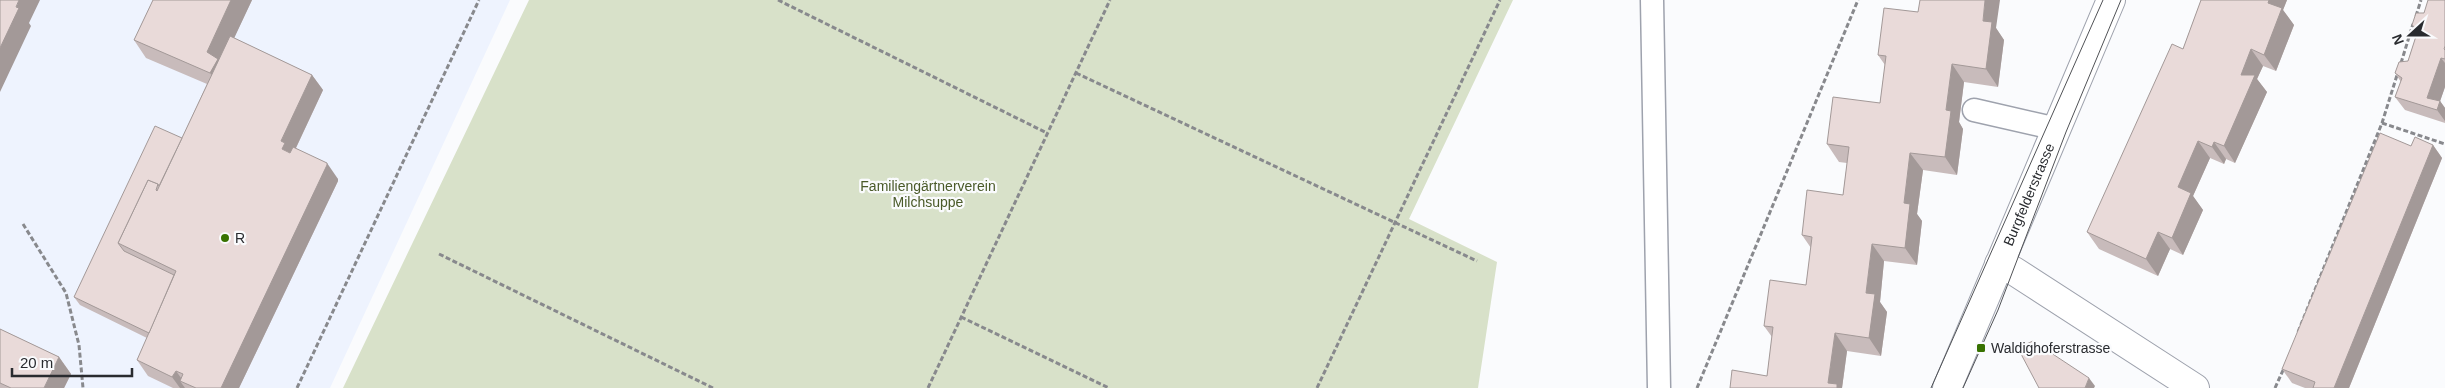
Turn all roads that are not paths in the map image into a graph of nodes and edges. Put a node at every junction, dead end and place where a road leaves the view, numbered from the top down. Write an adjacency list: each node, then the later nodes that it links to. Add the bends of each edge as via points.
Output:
1 (1652, 0): 6 (lane)
2 (2111, 0): 4 (main road, Burgfelderstrasse)
3 (1974, 110): 4 (lane)
4 (2057, 129): 5 (main road, Burgfelderstrasse)
5 (1999, 264): 7 (main road, Burgfelderstrasse); 8 (main road)
6 (1658, 388)
7 (1947, 388)
8 (2196, 388)

